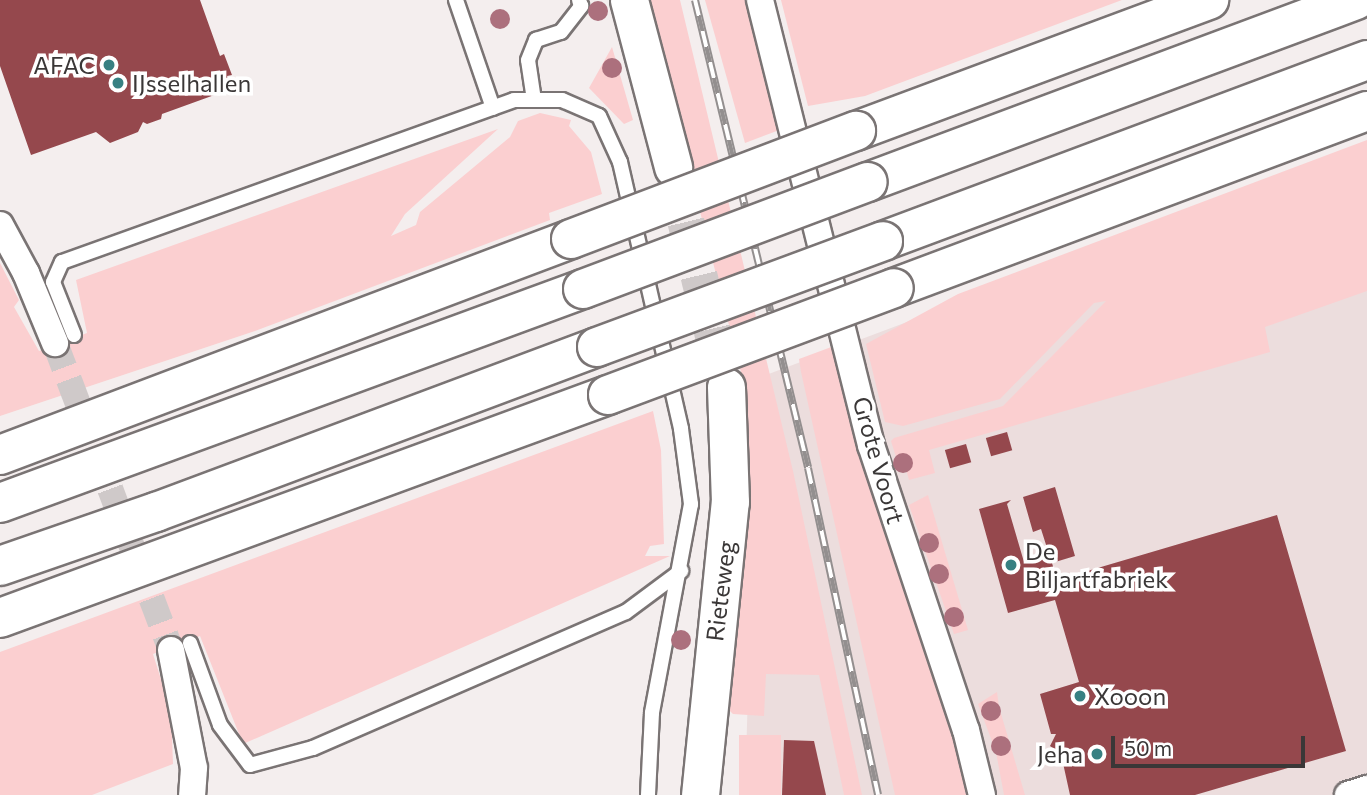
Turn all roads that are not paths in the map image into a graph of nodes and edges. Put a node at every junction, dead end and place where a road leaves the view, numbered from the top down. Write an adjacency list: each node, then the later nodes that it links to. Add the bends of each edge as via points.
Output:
1 (456, 0): 9 (lane)
2 (579, 0): 8 (lane, via 581,6 561,32 536,40 528,60)
3 (629, 0): 11 (main road)
4 (760, 0): 26 (street, Grote Voort, via 871,445 966,730)
5 (1209, 0): 15 (highway, bridge)
6 (1356, 0): 18 (highway, bridge)
7 (1367, 60): 19 (highway, bridge, via 169,508)
8 (534, 100): 9 (lane, via 514,100); 20 (lane, via 562,100 598,116 620,162 681,429 691,505)
9 (493, 108): 13 (lane, via 62,262 54,282)
10 (1367, 111): 21 (highway, bridge)
11 (673, 167)
12 (0, 225): 13 (street)
13 (64, 339)
14 (726, 387): 25 (main road, Rieteweg, via 730,502)
15 (162, 393): 16 (highway); 17 (highway)
16 (0, 436)
17 (0, 454)
18 (0, 503)
19 (0, 566)
20 (681, 571): 22 (lane, via 626,612 313,748 250,765 220,725); 24 (lane, via 652,713)
21 (0, 618)
22 (181, 647): 23 (street, via 194,768)
23 (192, 795)
24 (648, 795)
25 (700, 795)
26 (982, 795)

